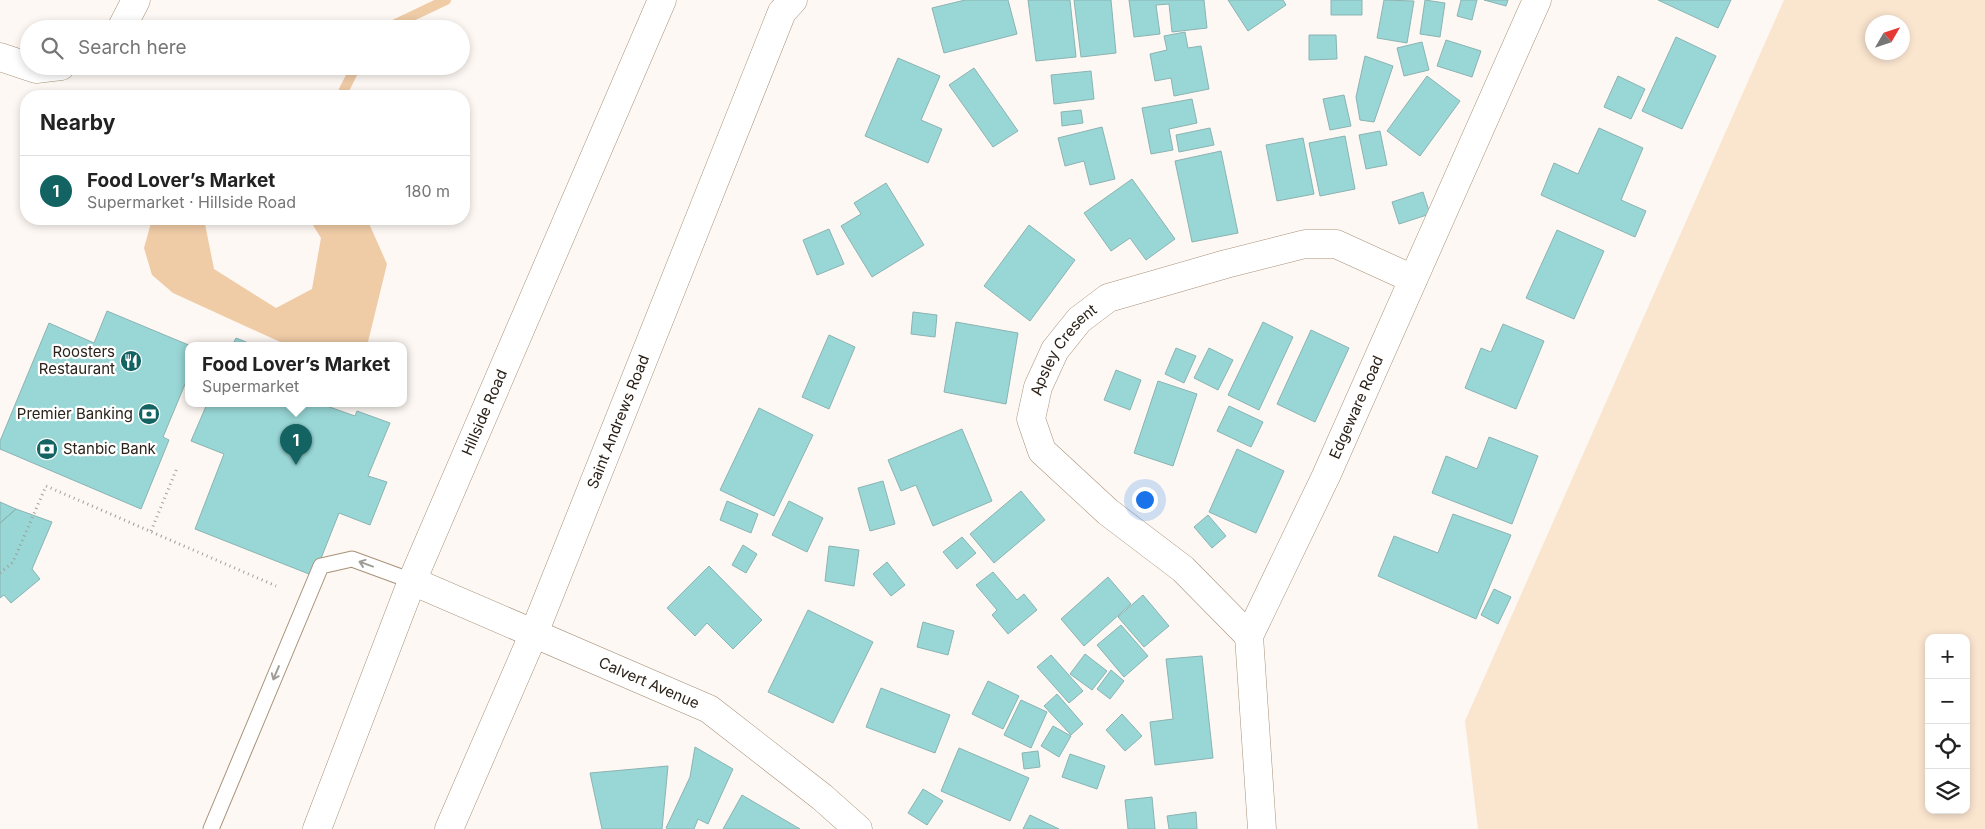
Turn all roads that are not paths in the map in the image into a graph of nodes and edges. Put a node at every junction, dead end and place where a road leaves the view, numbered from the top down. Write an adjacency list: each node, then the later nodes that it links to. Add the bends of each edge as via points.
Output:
1 (136, 0): 5 (street)
2 (662, 0): 9 (street, Hillside Road)
3 (1537, 0): 8 (street, Edgeware Road)
4 (787, 6): 10 (street, Saint Andrews Road)
5 (126, 20)
6 (0, 57): 7 (street)
7 (20, 64)
8 (1413, 279): 11 (street, Edgeware Road, via 1326,476); 11 (street, Apsley Cresent, via 1336,244 1305,244 1117,295 1108,298 1080,320 1055,350 1038,387 1031,419 1042,451 1108,512 1183,568)
9 (412, 580): 10 (street, Calvert Avenue); 12 (lane, one-way to 12, via 352,559 321,566); 13 (street, Hillside Road)
10 (534, 633): 14 (street, Saint Andrews Road); 15 (street, Calvert Avenue, via 709,709 822,796)
11 (1249, 636): 16 (street, Edgeware Road)
12 (212, 829)
13 (317, 829)
14 (449, 829)
15 (858, 829)
16 (1262, 829)

